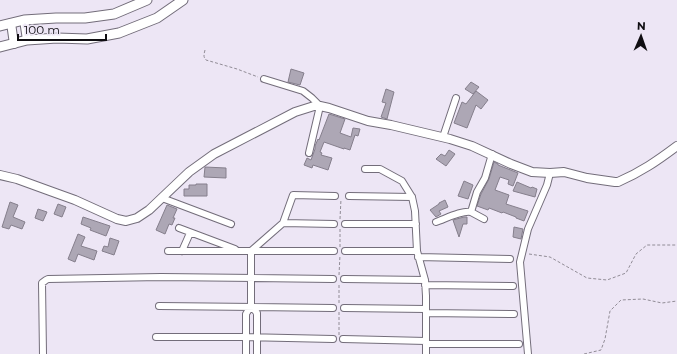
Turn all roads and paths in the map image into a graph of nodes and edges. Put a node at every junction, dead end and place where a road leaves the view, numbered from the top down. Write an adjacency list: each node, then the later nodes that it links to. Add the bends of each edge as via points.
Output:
1 (147, 0): 3 (main road, via 114,14 85,18)
2 (183, 0): 6 (main road, via 156,18 119,33 87,38)
3 (24, 20): 4 (main road); 6 (street)
4 (11, 23): 5 (main road); 7 (street)
5 (0, 26)
6 (27, 40): 7 (main road)
7 (14, 44): 8 (main road)
8 (0, 47)
9 (205, 50): 10 (path, via 206,60)
10 (264, 79): 12 (street, via 303,91)
11 (456, 98): 13 (street)
12 (320, 106): 13 (street, via 368,121); 15 (street); 23 (street, via 295,112 214,154 189,172)
13 (443, 137): 16 (street)
14 (677, 146): 18 (street, via 634,175 618,182 564,172)
15 (309, 153)
16 (492, 154): 18 (street, via 532,172); 24 (street)
17 (365, 169): 22 (street, via 380,169 402,181)
18 (550, 173): 41 (street, via 528,229)
19 (0, 175): 23 (street, via 75,200 126,221 150,210)
20 (335, 196): 27 (street, via 294,195); 59 (path, via 341,196)
21 (349, 196): 22 (street)
22 (412, 197): 31 (street)
23 (162, 198): 28 (street)
24 (471, 212): 25 (street); 26 (street)
25 (484, 219)
26 (436, 222)
27 (283, 223): 29 (street); 38 (street)
28 (231, 224)
29 (334, 224)
30 (345, 224): 31 (street)
31 (416, 224): 42 (street)
32 (179, 228): 33 (street)
33 (190, 232): 36 (street); 37 (street)
34 (677, 245): 41 (path, via 647,245 636,254 626,273 607,280 587,278 550,257)
35 (168, 251): 36 (street)
36 (182, 251): 37 (street)
37 (241, 251): 38 (street)
38 (251, 251): 39 (street); 44 (street)
39 (334, 251)
40 (345, 251): 42 (street)
41 (522, 252): 66 (street, via 520,262)
42 (417, 254): 43 (street); 47 (street)
43 (510, 258)
44 (251, 278): 45 (street); 51 (street); 62 (street, via 46,280 42,283)
45 (333, 279)
46 (344, 279): 47 (street)
47 (425, 283): 48 (street); 54 (street)
48 (512, 286)
49 (677, 301): 67 (path, via 662,303 643,299 621,300 610,311 601,350)
50 (159, 306): 51 (street)
51 (251, 306): 52 (street); 57 (street, via 246,314); 58 (street, via 257,314)
52 (333, 308)
53 (344, 308): 54 (street)
54 (426, 311): 55 (street); 60 (street)
55 (514, 314)
56 (156, 337): 57 (street)
57 (246, 337): 58 (street); 63 (street)
58 (257, 337): 59 (street); 64 (street)
59 (338, 339): 60 (street)
60 (426, 342): 61 (street); 65 (street)
61 (519, 344)
62 (43, 354)
63 (246, 354)
64 (257, 354)
65 (426, 354)
66 (528, 354)
67 (584, 354)

